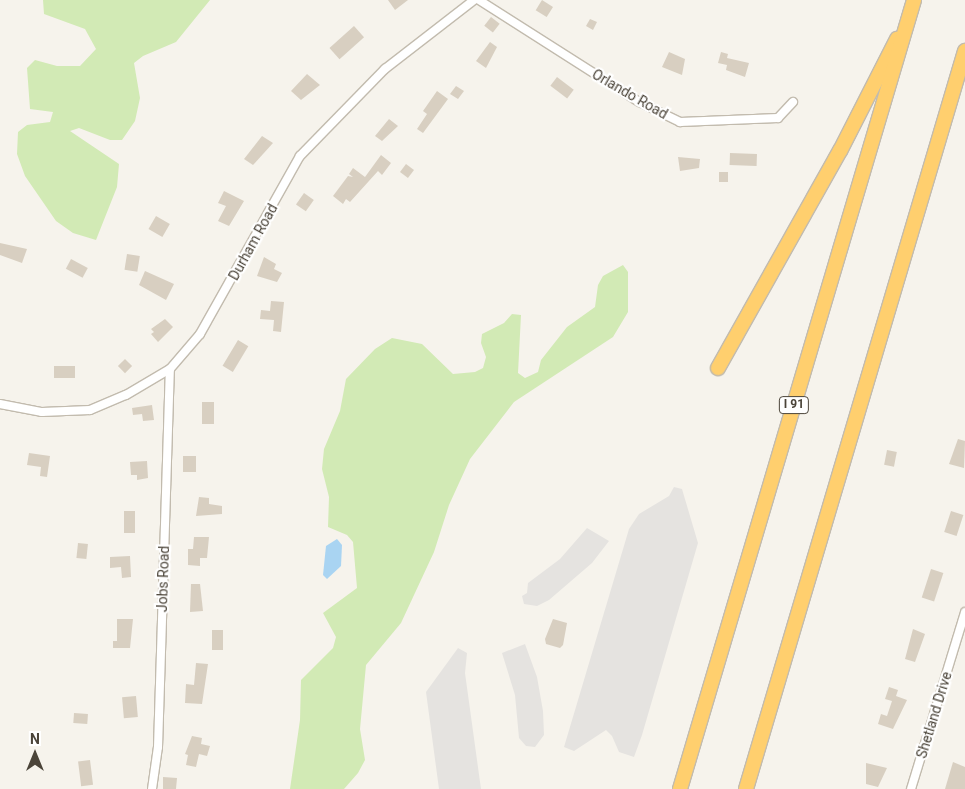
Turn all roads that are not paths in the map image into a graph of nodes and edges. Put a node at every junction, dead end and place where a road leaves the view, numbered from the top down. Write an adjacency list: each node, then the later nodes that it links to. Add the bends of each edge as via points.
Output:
1 (474, 0): 8 (street, Durham Road, via 385,69 300,156 204,326)
2 (479, 0): 6 (street, Orlando Road, via 639,102 680,122 778,118)
3 (914, 0): 4 (highway, I 91)
4 (908, 22): 7 (highway); 12 (highway, I 91)
5 (965, 50): 13 (highway)
6 (793, 102)
7 (718, 368)
8 (170, 369): 9 (street, Durham Road, via 126,395 90,410 42,412); 11 (street, Jobs Road, via 158,747)
9 (0, 404)
10 (965, 612): 14 (street, Shetland Drive)
11 (152, 789)
12 (680, 789)
13 (746, 789)
14 (911, 789)

